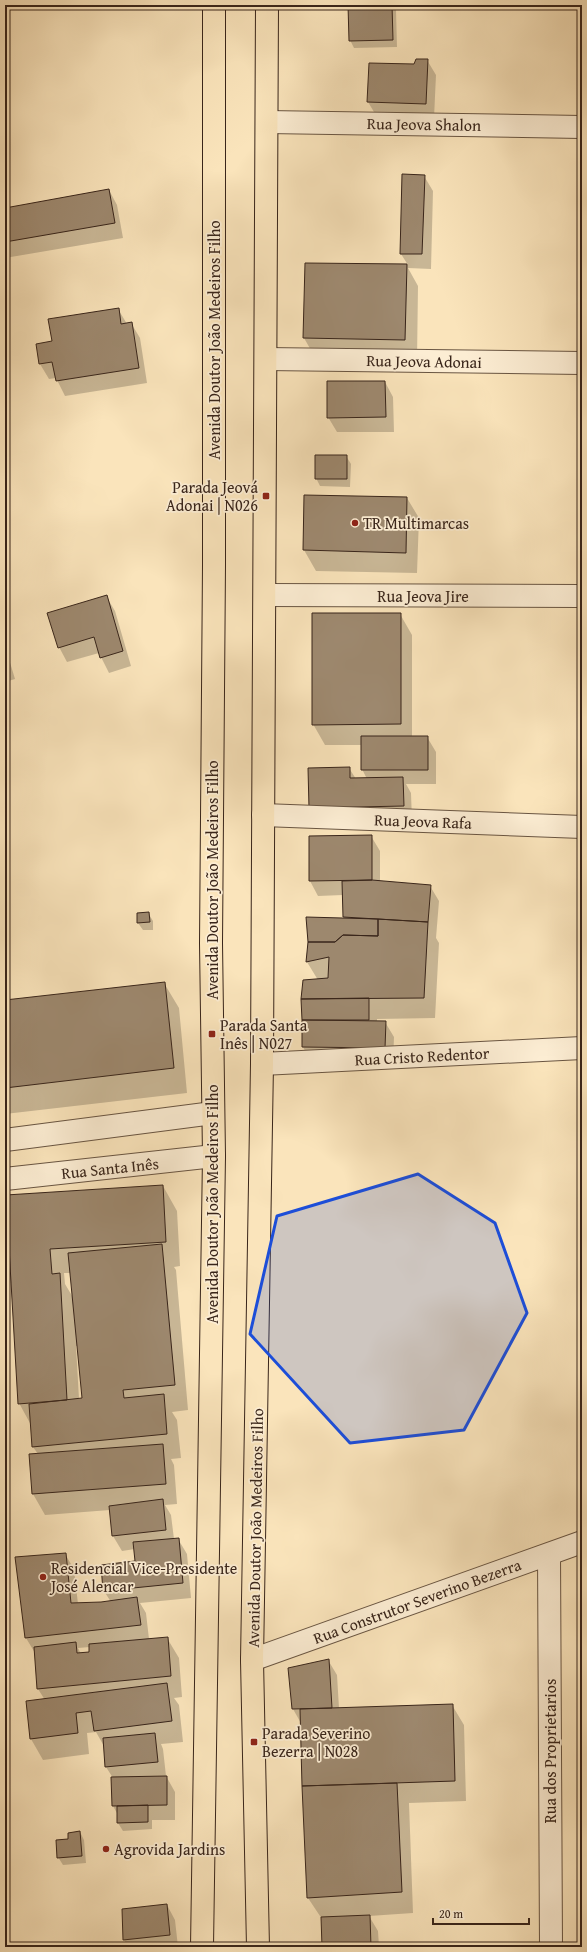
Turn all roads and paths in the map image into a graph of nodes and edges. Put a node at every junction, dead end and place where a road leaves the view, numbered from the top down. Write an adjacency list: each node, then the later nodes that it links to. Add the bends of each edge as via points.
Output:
1 (214, 5): 13 (main road, Avenida Doutor João Medeiros Filho, via 211,943)
2 (267, 5): 3 (main road, Avenida Doutor João Medeiros Filho)
3 (267, 122): 4 (street, Rua Jeova Shalon); 5 (main road, Avenida Doutor João Medeiros Filho)
4 (582, 127)
5 (266, 359): 6 (street, Rua Jeova Adonai); 7 (main road, Avenida Doutor João Medeiros Filho)
6 (582, 363)
7 (265, 595): 8 (street, Rua Jeova Jire); 9 (main road, Avenida Doutor João Medeiros Filho)
8 (582, 596)
9 (263, 815): 10 (street, Rua Jeova Rafa); 12 (main road, Avenida Doutor João Medeiros Filho)
10 (582, 827)
11 (582, 1048): 12 (street, Rua Cristo Redentor)
12 (262, 1064): 19 (main road, Avenida Doutor João Medeiros Filho)
13 (213, 1113): 14 (street); 15 (main road, Avenida Doutor João Medeiros Filho)
14 (5, 1140)
15 (214, 1156): 16 (street, Rua Santa Inês); 20 (main road, Avenida Doutor João Medeiros Filho)
16 (5, 1179)
17 (582, 1542): 18 (street, Rua Construtor Severino Bezerra)
18 (549, 1554): 19 (street, Rua Construtor Severino Bezerra); 22 (street, Rua dos Proprietarios)
19 (252, 1660): 21 (main road, Avenida Doutor João Medeiros Filho)
20 (202, 1947)
21 (258, 1947)
22 (551, 1947)

